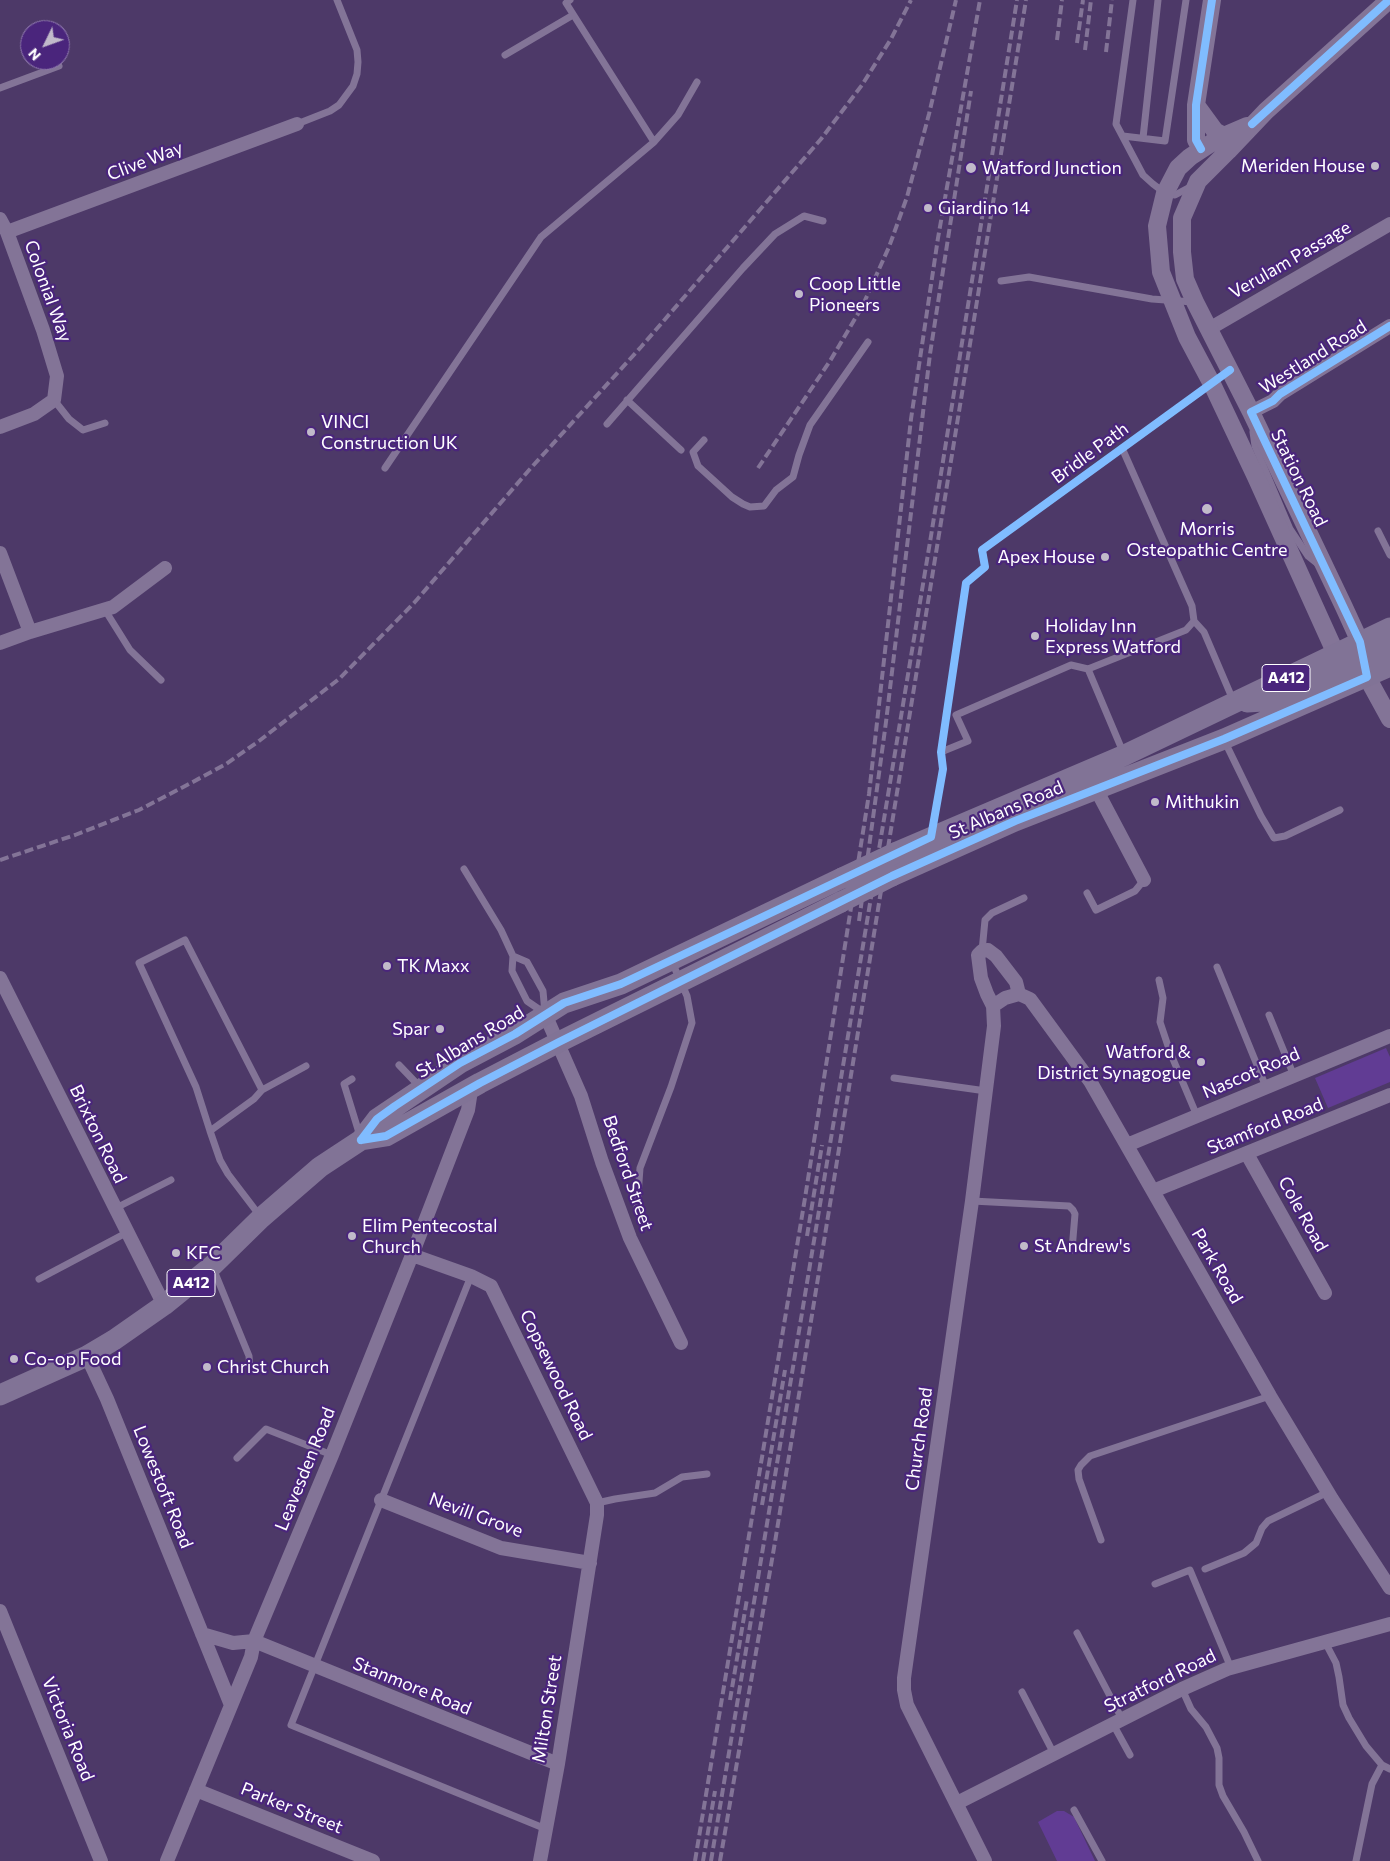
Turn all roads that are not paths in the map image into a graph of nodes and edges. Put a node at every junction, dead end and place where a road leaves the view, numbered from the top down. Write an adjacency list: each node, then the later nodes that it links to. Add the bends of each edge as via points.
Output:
1 (337, 0): 14 (lane, via 357,50 357,74 353,86 339,105)
2 (570, 0): 8 (lane, via 566,3)
3 (1132, 0): 16 (lane, via 1116,124)
4 (1158, 0): 18 (lane)
5 (1186, 0): 18 (lane, via 1165,140)
6 (1212, 0): 13 (street)
7 (1389, 0): 15 (street)
8 (573, 15): 9 (lane); 19 (lane)
9 (505, 56)
10 (48, 70): 12 (lane)
11 (697, 82): 19 (lane, via 678,114)
12 (0, 88)
13 (1196, 105): 17 (street, via 1215,131); 20 (street, via 1196,140)
14 (296, 124): 26 (street, Clive Way)
15 (1252, 124): 17 (street); 21 (street, Station Road)
16 (1123, 136): 18 (lane); 22 (lane, via 1143,175)
17 (1224, 136): 20 (street)
18 (1143, 138)
19 (654, 142): 43 (lane, via 541,237)
20 (1201, 149): 21 (street); 22 (street, via 1178,168)
21 (1198, 181): 22 (lane, via 1175,195); 29 (street, Station Road, via 1182,218 1185,279)
22 (1165, 193): 28 (street, via 1157,226 1161,272)
23 (0, 220): 26 (street, Colonial Way)
24 (824, 221): 35 (lane, via 804,216 775,234)
25 (1390, 224): 31 (street, Verulam Passage)
26 (7, 232): 34 (street, Colonial Way, via 57,376)
27 (1001, 281): 28 (lane, via 1029,277)
28 (1172, 302): 29 (lane); 33 (street)
29 (1195, 302): 31 (street, Station Road)
30 (1390, 326): 36 (street, Westland Road)
31 (1209, 329): 36 (street, Station Road)
32 (868, 342): 40 (lane, via 810,425 793,477 776,490 764,506 743,504 698,466 693,452)
33 (1212, 384): 41 (lane, Bridle Path); 55 (street)
34 (54, 400): 37 (lane, via 83,430); 39 (street, via 34,414)
35 (627, 400): 38 (lane); 42 (lane)
36 (1251, 412): 55 (street, Station Road, via 1328,574)
37 (105, 423)
38 (607, 424)
39 (0, 427)
40 (704, 440)
41 (1122, 448): 47 (lane, Bridle Path, via 982,550); 50 (lane, via 1192,606)
42 (681, 450)
43 (385, 468)
44 (1378, 531): 46 (lane)
45 (0, 552): 52 (street)
46 (1390, 555)
47 (984, 567)
48 (165, 568): 49 (street)
49 (105, 610): 52 (street); 58 (lane, via 130,650)
50 (1194, 621): 57 (lane, via 1186,630); 59 (lane, via 1204,632)
51 (1390, 628): 55 (main road, St Albans Road / A412)
52 (30, 632): 53 (street)
53 (0, 644)
54 (1390, 650): 55 (main road)
55 (1356, 660): 56 (main road, St Albans Road / A412); 59 (main road, St Albans Road / A412); 60 (street); 61 (main road, St Albans Road / A412)
56 (1390, 666)
57 (1088, 669): 62 (lane, via 1071,665 956,715 968,741); 63 (lane)
58 (161, 680)
59 (1235, 703): 63 (main road, St Albans Road / A412)
60 (1390, 719)
61 (1224, 739): 64 (main road, St Albans Road / A412); 65 (lane, via 1274,838)
62 (941, 752)
63 (1125, 754): 72 (main road, St Albans Road / A412, bridge, via 895,853)
64 (1096, 788): 67 (street); 76 (main road, St Albans Road / A412, bridge, via 892,876)
65 (1340, 810)
66 (464, 869): 71 (lane)
67 (1144, 880): 68 (lane, via 1135,891 1096,910)
68 (1087, 893)
69 (1024, 898): 70 (lane, via 992,913 985,920)
70 (982, 951): 77 (street, via 988,950 996,956 1016,982); 78 (street, via 978,955 981,978)
71 (513, 956): 79 (lane, via 512,971 527,1000); 79 (lane, via 526,962 532,971 543,991)
72 (671, 960): 76 (lane); 79 (main road, St Albans Road / A412, via 621,984 564,1003)
73 (1217, 967): 89 (lane)
74 (0, 978): 102 (street, Brixton Road)
75 (1159, 980): 94 (lane, via 1164,998 1160,1022)
76 (681, 982): 82 (main road, St Albans Road / A412); 103 (lane, via 692,1023 640,1168)
77 (1019, 994): 78 (street); 97 (street, Park Road, via 1030,999 1090,1081)
78 (994, 1006): 92 (street, Church Road)
79 (545, 1014): 82 (street, Bedford Street); 88 (main road, St Albans Road / A412)
80 (1269, 1015): 85 (lane)
81 (1390, 1036): 85 (street, Nascot Road)
82 (559, 1042): 91 (main road, St Albans Road / A412); 113 (street, Bedford Street, via 630,1238)
83 (399, 1065): 88 (lane)
84 (306, 1066): 90 (lane)
85 (1294, 1076): 89 (street, Nascot Road)
86 (894, 1078): 92 (lane)
87 (352, 1079): 96 (lane, via 344,1084)
88 (430, 1082): 91 (main road, via 455,1079); 96 (main road, St Albans Road / A412, via 377,1119)
89 (1266, 1087): 94 (street, Nascot Road)
90 (262, 1090): 95 (lane); 95 (lane, via 185,940 139,963 196,1087)
91 (467, 1090): 96 (main road, St Albans Road / A412, via 386,1136); 107 (street, Leavesden Road, via 470,1097 468,1110)
92 (986, 1091): 101 (street, Church Road)
93 (1389, 1099): 98 (street, Stamford Road)
94 (1197, 1116): 97 (street, Nascot Road)
95 (210, 1131): 104 (lane, via 228,1174)
96 (361, 1140): 104 (main road, St Albans Road / A412, via 320,1167)
97 (1127, 1146): 100 (street, Park Road)
98 (1247, 1154): 100 (street, Stamford Road); 111 (street, Cole Road)
99 (171, 1180): 102 (lane)
100 (1153, 1191): 117 (street, Park Road)
101 (972, 1200): 106 (lane, via 1069,1206 1075,1214); 147 (street, Church Road, via 904,1678 908,1705)
102 (114, 1209): 105 (street, Brixton Road)
103 (637, 1209)
104 (262, 1218): 108 (main road, St Albans Road / A412)
105 (126, 1233): 110 (lane); 112 (street, Brixton Road)
106 (1072, 1250)
107 (412, 1255): 109 (street, Copsewood Road); 118 (street, Leavesden Road)
108 (212, 1266): 112 (main road, St Albans Road / A412); 115 (lane, via 249,1356)
109 (471, 1276): 122 (lane); 123 (street, Copsewood Road, via 491,1286 495,1292)
110 (39, 1279)
111 (1325, 1293)
112 (164, 1305): 114 (main road, St Albans Road / A412)
113 (681, 1343)
114 (87, 1356): 116 (main road, St Albans Road / A412); 132 (street, Lowestoft Road, via 111,1407)
115 (250, 1368)
116 (0, 1395)
117 (1270, 1396): 121 (street, Park Road); 124 (lane, via 1090,1456 1078,1470 1079,1478)
118 (332, 1455): 119 (lane, via 266,1429); 133 (street, Leavesden Road)
119 (237, 1458)
120 (707, 1474): 123 (lane, via 682,1478 655,1493)
121 (1328, 1492): 126 (lane, via 1268,1521 1256,1543 1244,1553); 128 (street, Park Road)
122 (381, 1500): 125 (street, Nevill Grove, via 501,1548); 135 (lane)
123 (597, 1503): 125 (street)
124 (1101, 1540)
125 (590, 1563): 143 (street, Milton Street)
126 (1205, 1569)
127 (1155, 1584): 136 (lane, via 1190,1570)
128 (1390, 1588)
129 (0, 1611): 150 (street, Victoria Road)
130 (1390, 1624): 134 (street, Stratford Road)
131 (1077, 1633): 140 (lane)
132 (202, 1634): 133 (street, via 234,1643); 139 (street, Lowestoft Road)
133 (254, 1641): 135 (street, Stanmore Road); 139 (street, Leavesden Road, via 251,1657)
134 (1325, 1642): 136 (street, Stratford Road); 144 (lane, via 1338,1670 1343,1705 1366,1746)
135 (314, 1667): 143 (street, Stanmore Road); 149 (lane, via 291,1725)
136 (1231, 1668): 137 (street, Stratford Road)
137 (1182, 1689): 140 (street, Stratford Road); 156 (lane, via 1217,1748 1221,1790)
138 (1022, 1692): 141 (lane)
139 (230, 1705): 146 (street, Leavesden Road)
140 (1118, 1722): 141 (street, Stratford Road); 142 (lane)
141 (1054, 1754): 147 (street, Stratford Road)
142 (1130, 1755)
143 (558, 1764): 149 (street, Milton Street)
144 (1382, 1765): 145 (lane); 157 (lane, via 1372,1784)
145 (1390, 1769)
146 (196, 1790): 151 (street, Leavesden Road); 152 (street, Parker Street)
147 (957, 1803): 154 (street, Church Road)
148 (1074, 1810): 155 (lane)
149 (547, 1830): 153 (street, Milton Street)
150 (101, 1861)
151 (167, 1861)
152 (373, 1861)
153 (540, 1861)
154 (986, 1861)
155 (1102, 1861)
156 (1258, 1861)
157 (1356, 1861)

